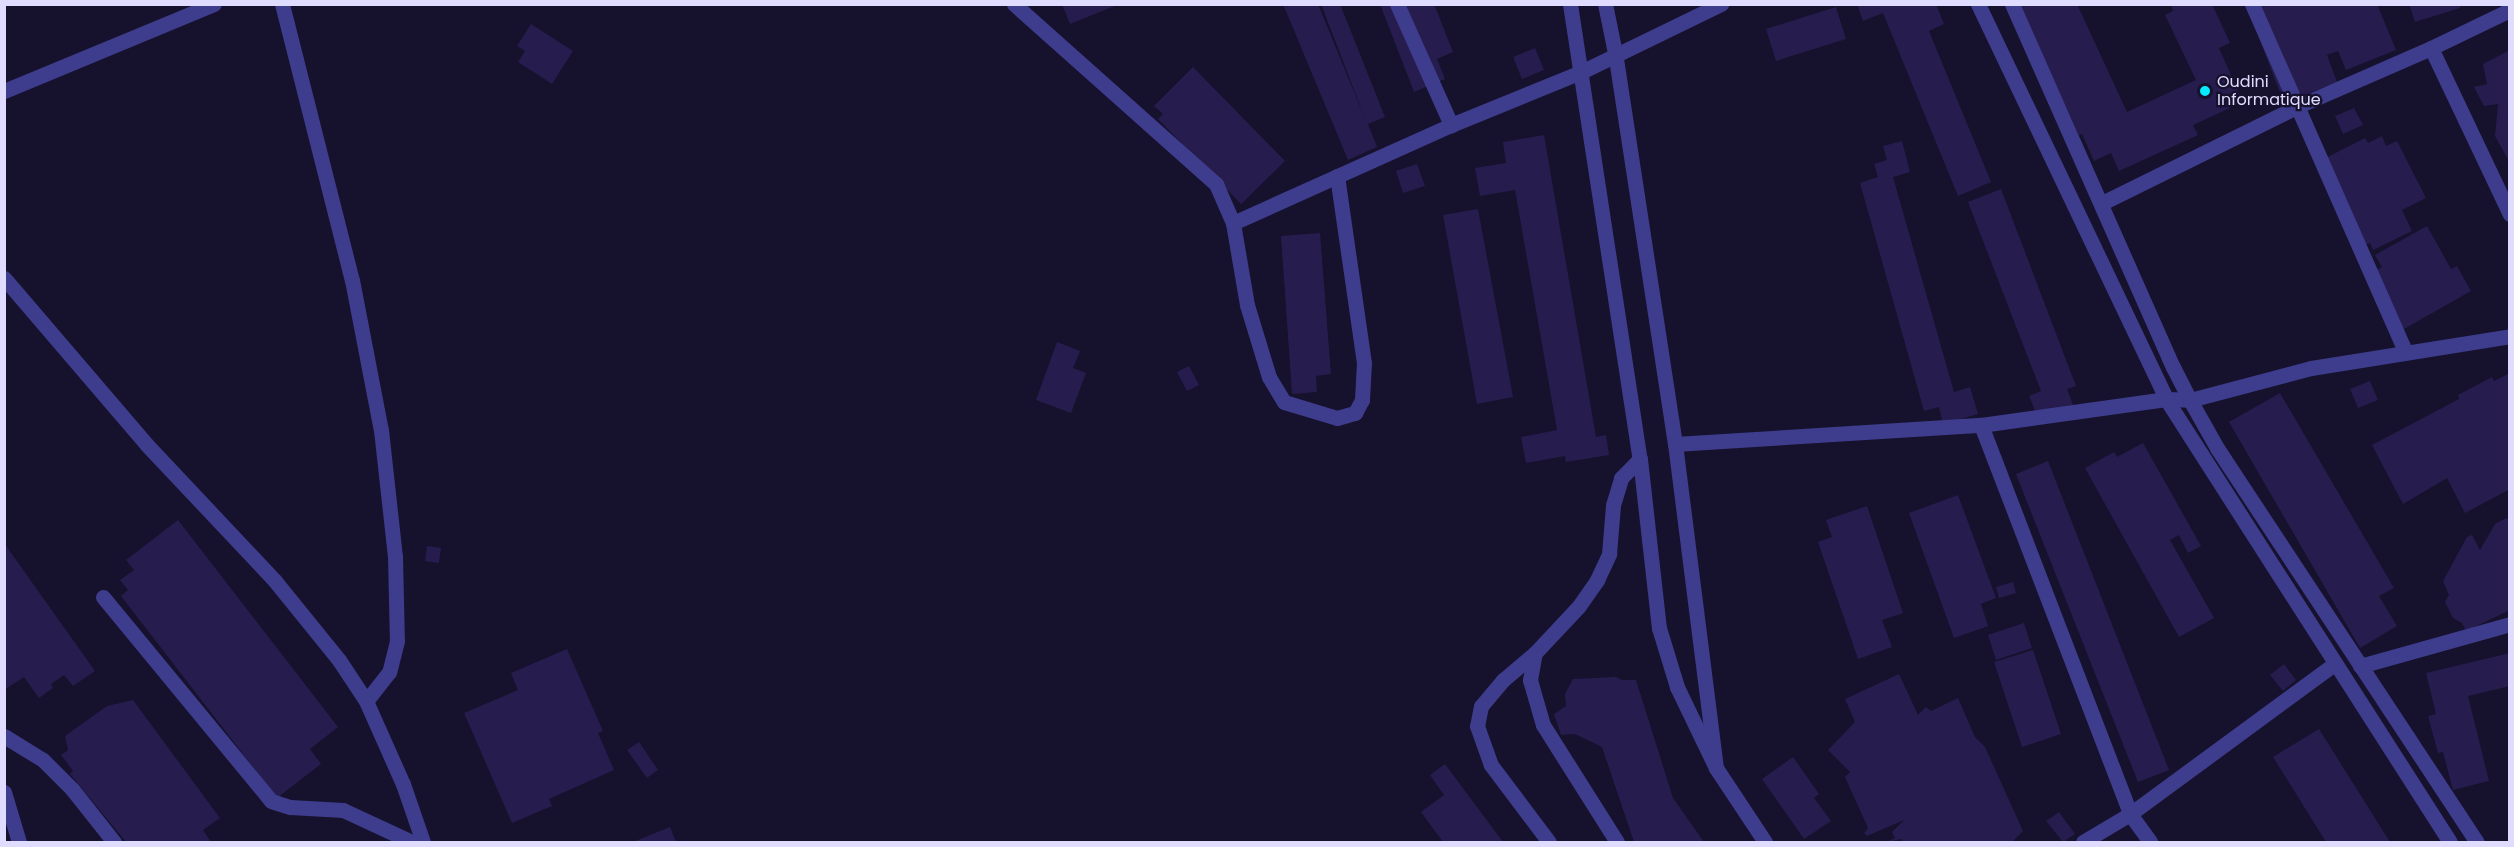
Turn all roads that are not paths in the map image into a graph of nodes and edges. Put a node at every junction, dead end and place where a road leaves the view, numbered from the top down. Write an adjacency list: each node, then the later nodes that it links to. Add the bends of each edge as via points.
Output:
1 (214, 4): 15 (street)
2 (282, 4): 35 (street, via 352,280 381,429 398,622 389,672)
3 (1014, 4): 21 (street, via 1216,184)
4 (1397, 4): 17 (street)
5 (1570, 4): 14 (street)
6 (1605, 4): 13 (street)
7 (1721, 4): 13 (street)
8 (1978, 4): 25 (street)
9 (2013, 4): 19 (street)
10 (2252, 4): 16 (street)
11 (2510, 10): 12 (street)
12 (2432, 48): 16 (street); 20 (street)
13 (1615, 53): 14 (street); 28 (street)
14 (1581, 72): 17 (street); 29 (street)
15 (4, 91)
16 (2296, 107): 19 (street); 24 (street)
17 (1451, 125): 18 (street)
18 (1337, 176): 21 (street); 21 (street, via 1364,363 1362,400 1355,413 1337,418 1284,402 1269,377 1247,305)
19 (2102, 203): 26 (street)
20 (2510, 214)
21 (1233, 224)
22 (4, 278): 35 (street, via 147,445 275,581 339,660)
23 (2510, 336): 24 (street)
24 (2406, 353): 26 (street, via 2311,368)
25 (2166, 399): 26 (street); 27 (street); 33 (street)
26 (2190, 400): 34 (street, via 2217,448)
27 (1981, 425): 28 (street); 39 (street)
28 (1675, 444): 37 (street)
29 (1640, 459): 32 (street, via 1621,478 1613,505 1609,554 1597,580 1579,606); 37 (street, via 1659,628 1677,687)
30 (103, 597): 42 (street, via 271,801 290,807 343,810)
31 (2510, 624): 34 (street)
32 (1535, 653): 44 (street, via 1503,680 1481,706 1477,726 1491,765); 45 (street, via 1530,680 1543,725)
33 (2334, 664): 39 (street); 49 (street)
34 (2360, 666): 50 (street)
35 (366, 701): 43 (street, via 403,784)
36 (4, 736): 41 (street, via 43,760 72,789)
37 (1716, 768): 46 (street)
38 (4, 792): 40 (street)
39 (2130, 814): 47 (street); 48 (street)
40 (19, 843)
41 (114, 843)
42 (412, 843)
43 (423, 843)
44 (1549, 843)
45 (1617, 843)
46 (1765, 843)
47 (2083, 843)
48 (2150, 843)
49 (2450, 843)
50 (2477, 843)

